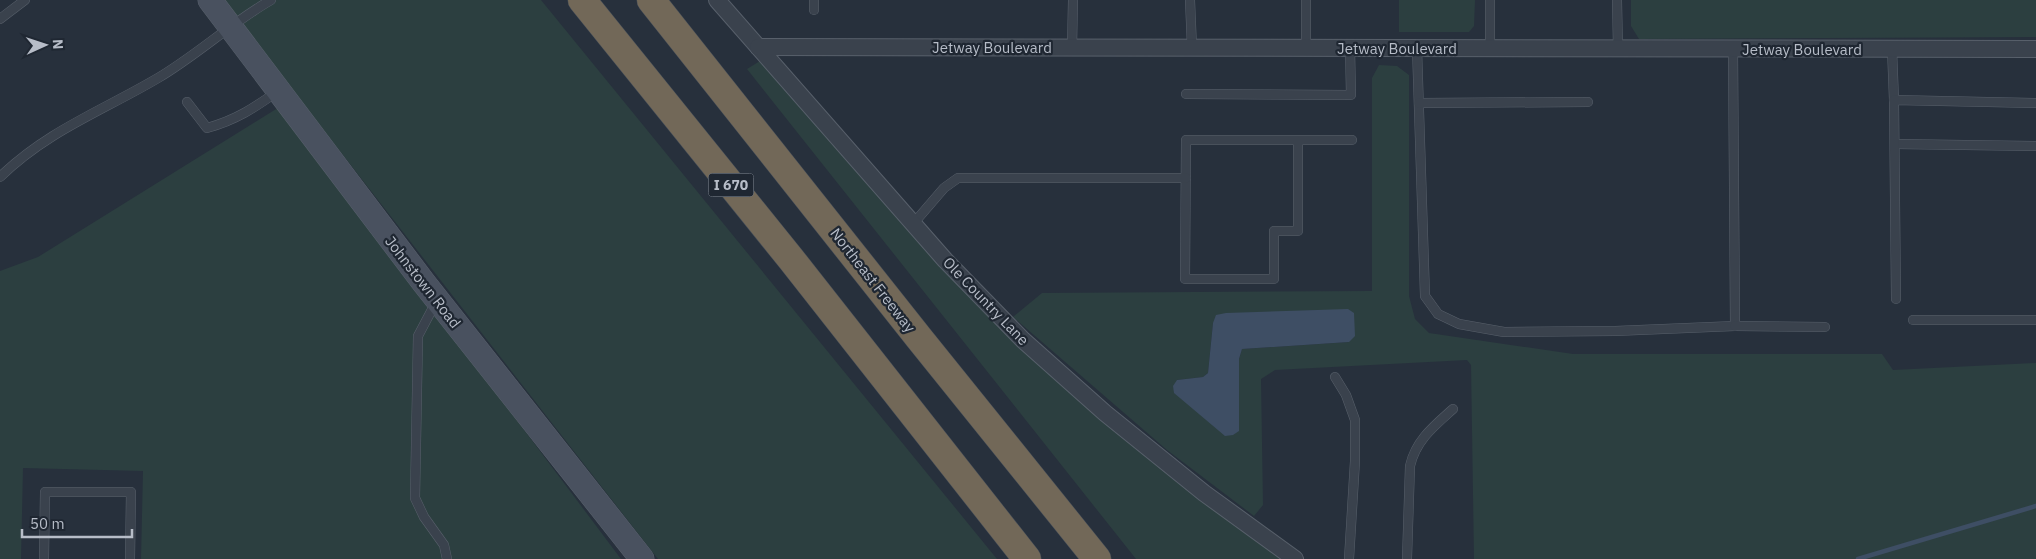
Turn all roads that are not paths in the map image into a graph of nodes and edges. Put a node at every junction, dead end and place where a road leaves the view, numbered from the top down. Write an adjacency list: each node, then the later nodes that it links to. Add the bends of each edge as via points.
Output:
1 (25, 0): 14 (lane)
2 (210, 0): 15 (main road, Johnstown Road)
3 (271, 0): 15 (lane)
4 (582, 0): 53 (highway, I 670, via 791,258)
5 (651, 0): 54 (highway, Northeast Freeway)
6 (717, 0): 16 (street, Ole Country Lane)
7 (814, 0): 13 (lane)
8 (1073, 0): 17 (lane)
9 (1190, 0): 18 (lane)
10 (1306, 0): 19 (lane)
11 (1490, 0): 22 (lane)
12 (1617, 0): 23 (lane)
13 (814, 10)
14 (0, 19)
15 (229, 27): 27 (main road, Johnstown Road); 38 (lane, via 159,78 72,123 15,162)
16 (758, 47): 17 (street, Jetway Boulevard); 40 (street, Ole Country Lane)
17 (1072, 48): 18 (street, Jetway Boulevard)
18 (1192, 48): 19 (street, Jetway Boulevard)
19 (1306, 48): 20 (street, Jetway Boulevard)
20 (1350, 48): 21 (street, Jetway Boulevard); 28 (lane, via 1351,95)
21 (1417, 48): 22 (street, Jetway Boulevard); 33 (lane)
22 (1490, 48): 23 (street, Jetway Boulevard)
23 (1618, 48): 24 (street, Jetway Boulevard)
24 (1733, 48): 25 (street, Jetway Boulevard); 45 (lane)
25 (1892, 49): 26 (street, Jetway Boulevard); 29 (lane)
26 (2036, 49)
27 (278, 91): 30 (lane, via 247,113 207,128); 42 (main road, Johnstown Road)
28 (1186, 94)
29 (1894, 100): 32 (lane); 36 (lane)
30 (187, 102)
31 (1588, 102): 33 (lane)
32 (2036, 102)
33 (1419, 103): 45 (lane, via 1425,296 1438,314 1459,324 1504,332)
34 (1298, 140): 35 (lane); 39 (lane, via 1186,140); 39 (lane, via 1298,231 1274,231 1274,279 1185,279)
35 (1352, 140)
36 (1895, 144): 37 (lane); 41 (lane)
37 (2036, 146)
38 (0, 178)
39 (1186, 178): 40 (lane, via 958,178 944,188)
40 (913, 224): 55 (street, Ole Country Lane, via 1023,340 1105,413 1204,493)
41 (1896, 299)
42 (437, 300): 51 (lane, via 418,336 415,498 444,545); 52 (main road, Johnstown Road)
43 (1913, 320): 44 (lane)
44 (2036, 320)
45 (1735, 326): 46 (lane)
46 (1825, 327)
47 (1335, 377): 56 (lane, via 1355,420 1356,461)
48 (1453, 409): 57 (lane, via 1427,432 1413,452)
49 (44, 559): 50 (lane, via 45,492 131,492)
50 (130, 559)
51 (446, 559)
52 (642, 559)
53 (1027, 559)
54 (1097, 559)
55 (1295, 559)
56 (1349, 559)
57 (1407, 559)

